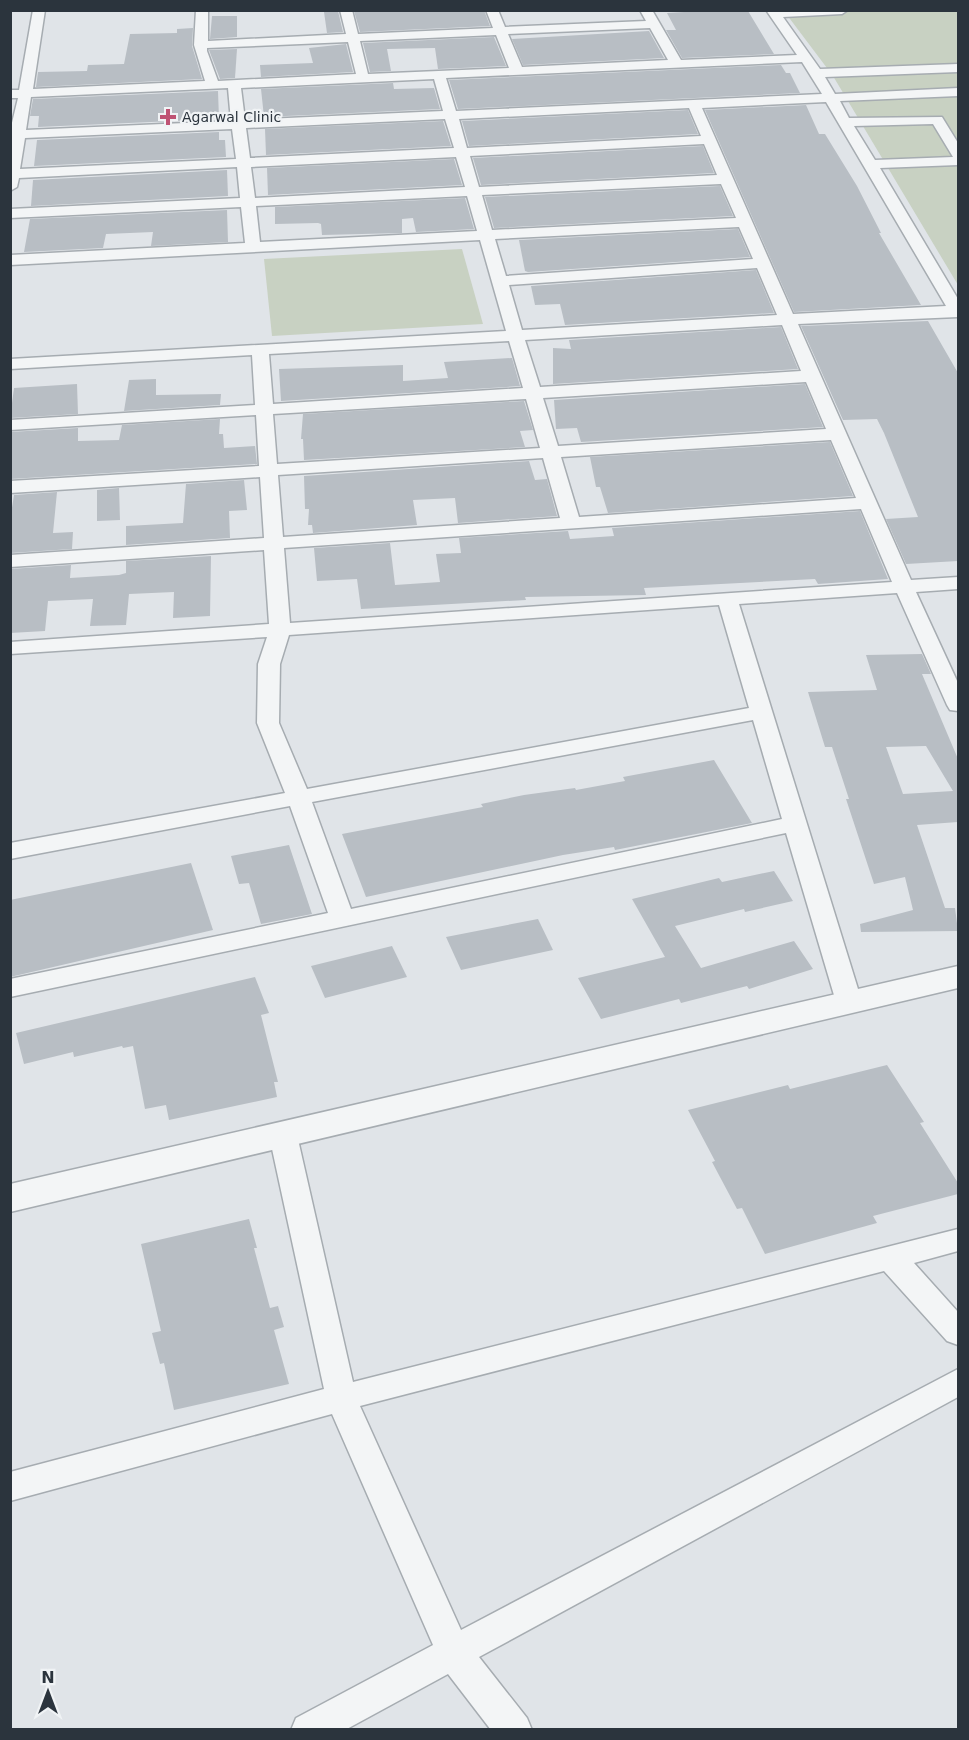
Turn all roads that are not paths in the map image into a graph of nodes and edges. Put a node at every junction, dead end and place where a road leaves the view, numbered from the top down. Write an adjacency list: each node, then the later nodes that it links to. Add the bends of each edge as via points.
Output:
1 (39, 10): 22 (street)
2 (202, 10): 11 (street)
3 (346, 10): 10 (street)
4 (492, 10): 9 (street)
5 (646, 10): 8 (street)
6 (842, 10): 7 (street)
7 (773, 12): 12 (street)
8 (654, 24): 9 (street); 13 (street)
9 (501, 31): 10 (street); 15 (street)
10 (353, 38): 11 (street); 18 (street)
11 (200, 45): 20 (street)
12 (806, 58): 13 (street); 16 (street)
13 (677, 64): 15 (street)
14 (958, 68): 16 (street)
15 (517, 71): 17 (street)
16 (816, 73): 24 (street)
17 (439, 75): 18 (street); 26 (street)
18 (363, 78): 19 (street)
19 (234, 84): 20 (street); 28 (street)
20 (212, 85): 22 (street)
21 (958, 92): 24 (street)
22 (25, 93): 23 (street); 29 (street)
23 (10, 94)
24 (830, 96): 25 (street); 27 (street)
25 (693, 103): 26 (street); 30 (street)
26 (450, 114): 28 (street); 31 (street)
27 (846, 122): 32 (street, via 937,120); 35 (street)
28 (238, 124): 29 (street); 34 (street)
29 (14, 135): 36 (street)
30 (710, 140): 31 (street); 37 (street)
31 (461, 152): 34 (street); 38 (street)
32 (958, 154)
33 (958, 161): 35 (street)
34 (243, 163): 36 (street); 39 (street)
35 (870, 164): 47 (street)
36 (11, 179)
37 (726, 179): 38 (street); 41 (street)
38 (472, 191): 39 (street); 42 (street)
39 (247, 202): 40 (street); 43 (street)
40 (10, 214)
41 (745, 222): 42 (street); 45 (street)
42 (485, 235): 43 (street); 46 (street)
43 (253, 248): 44 (street)
44 (10, 260)
45 (763, 263): 46 (street); 48 (street)
46 (498, 280): 49 (street)
47 (958, 311): 48 (street)
48 (788, 320): 49 (street); 52 (street)
49 (514, 335): 50 (street); 53 (street)
50 (260, 350): 51 (street); 54 (street)
51 (10, 364)
52 (812, 376): 53 (street); 56 (street)
53 (532, 393): 54 (street); 57 (street)
54 (264, 410): 55 (street); 58 (street)
55 (10, 425)
56 (838, 434): 57 (street); 60 (street)
57 (550, 452): 58 (street); 61 (street)
58 (268, 470): 59 (street); 62 (street)
59 (10, 487)
60 (868, 503): 61 (street); 65 (street)
61 (571, 523): 62 (street)
62 (274, 543): 63 (street); 67 (street)
63 (10, 561)
64 (958, 583): 65 (street)
65 (904, 587): 66 (street); 69 (street)
66 (727, 599): 67 (street); 70 (street)
67 (280, 630): 68 (street); 71 (street, via 269,664 268,723)
68 (10, 648)
69 (958, 705)
70 (761, 712): 71 (street); 72 (street)
71 (298, 798): 73 (street); 74 (street)
72 (795, 824): 74 (street); 77 (street)
73 (10, 851)
74 (342, 919): 76 (street)
75 (958, 977): 77 (street)
76 (10, 988)
77 (849, 1002): 78 (street)
78 (283, 1135): 79 (street); 84 (street)
79 (10, 1198)
80 (958, 1240): 81 (street)
81 (891, 1258): 82 (street); 84 (street)
82 (958, 1332)
83 (958, 1382): 86 (street)
84 (341, 1398): 85 (street); 86 (street)
85 (10, 1487)
86 (453, 1652): 87 (street); 88 (street)
87 (309, 1730)
88 (514, 1730)

